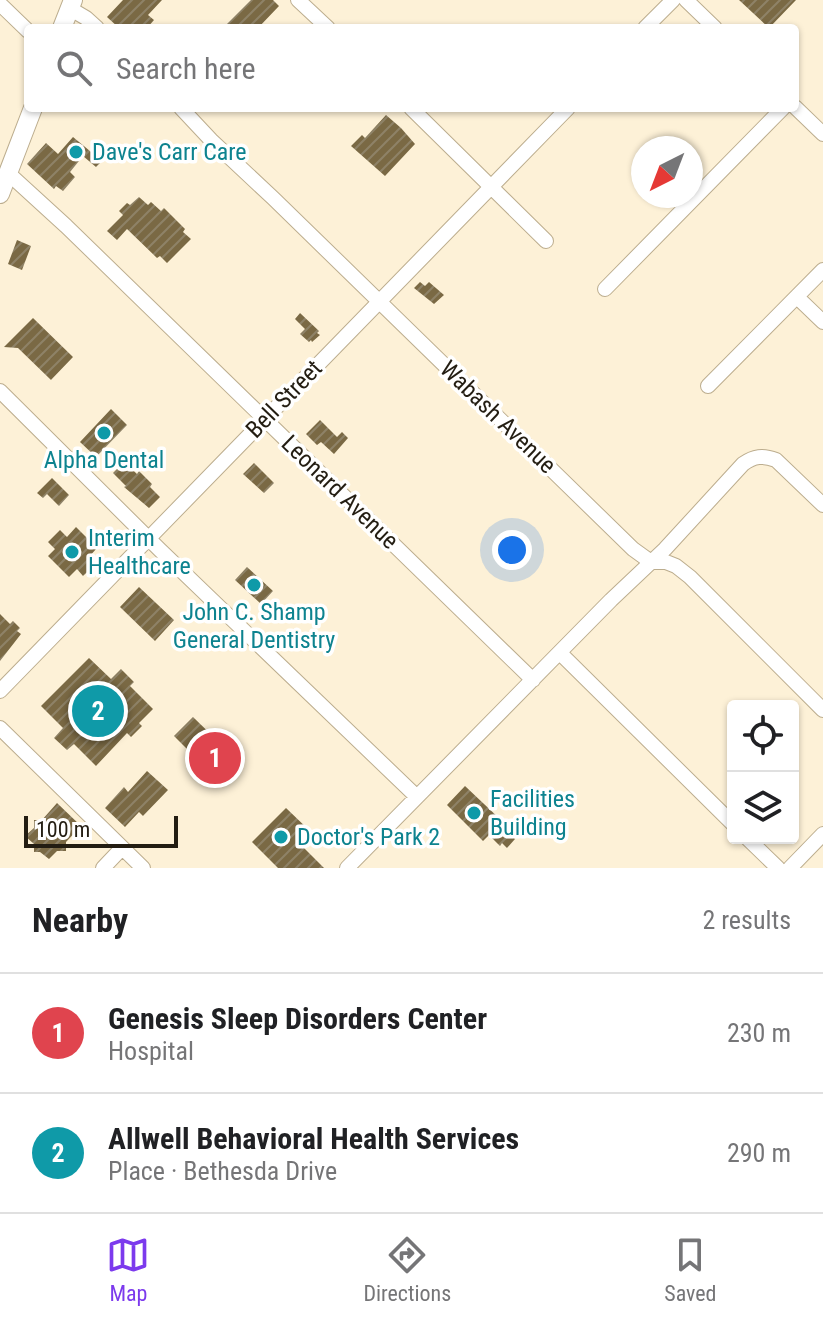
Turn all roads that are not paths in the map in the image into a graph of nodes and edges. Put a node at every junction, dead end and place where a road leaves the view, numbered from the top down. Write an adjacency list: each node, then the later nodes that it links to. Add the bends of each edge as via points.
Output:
1 (298, 0): 8 (street)
2 (673, 0): 9 (street)
3 (686, 0): 10 (street)
4 (0, 4): 11 (street)
5 (71, 4): 6 (main road); 7 (street)
6 (64, 24)
7 (93, 24)
8 (324, 24)
9 (649, 24)
10 (711, 24)
11 (24, 27)
12 (799, 111): 18 (street)
13 (31, 112): 19 (main road)
14 (185, 112): 26 (street, Wabash Avenue)
15 (415, 112): 20 (street)
16 (564, 112): 20 (street, Bell Street)
17 (779, 112): 24 (street)
18 (823, 134)
19 (8, 173): 21 (main road); 30 (street, Leonard Avenue)
20 (491, 188): 22 (street); 26 (street, Bell Street)
21 (0, 194)
22 (546, 241)
23 (823, 270): 25 (street)
24 (605, 289)
25 (797, 297): 27 (street); 28 (street)
26 (380, 302): 30 (street, Bell Street); 33 (street, Wabash Avenue)
27 (823, 322)
28 (708, 386)
29 (0, 391): 32 (street)
30 (264, 419): 32 (street, Bell Street); 35 (street, Leonard Avenue)
31 (823, 505): 33 (street, via 778,462 766,456 749,460)
32 (149, 538): 36 (street, Bell Street); 39 (street)
33 (651, 562): 34 (street); 37 (street, Wabash Avenue, via 666,562 690,577)
34 (560, 653): 35 (street); 40 (street)
35 (533, 680): 39 (street)
36 (0, 691)
37 (823, 710)
38 (0, 728): 43 (street)
39 (417, 797): 46 (street)
40 (727, 818)
41 (823, 834): 48 (street)
42 (753, 844): 47 (street)
43 (122, 848): 44 (street); 45 (street)
44 (103, 868)
45 (143, 868)
46 (347, 868)
47 (778, 868)
48 (790, 868)

